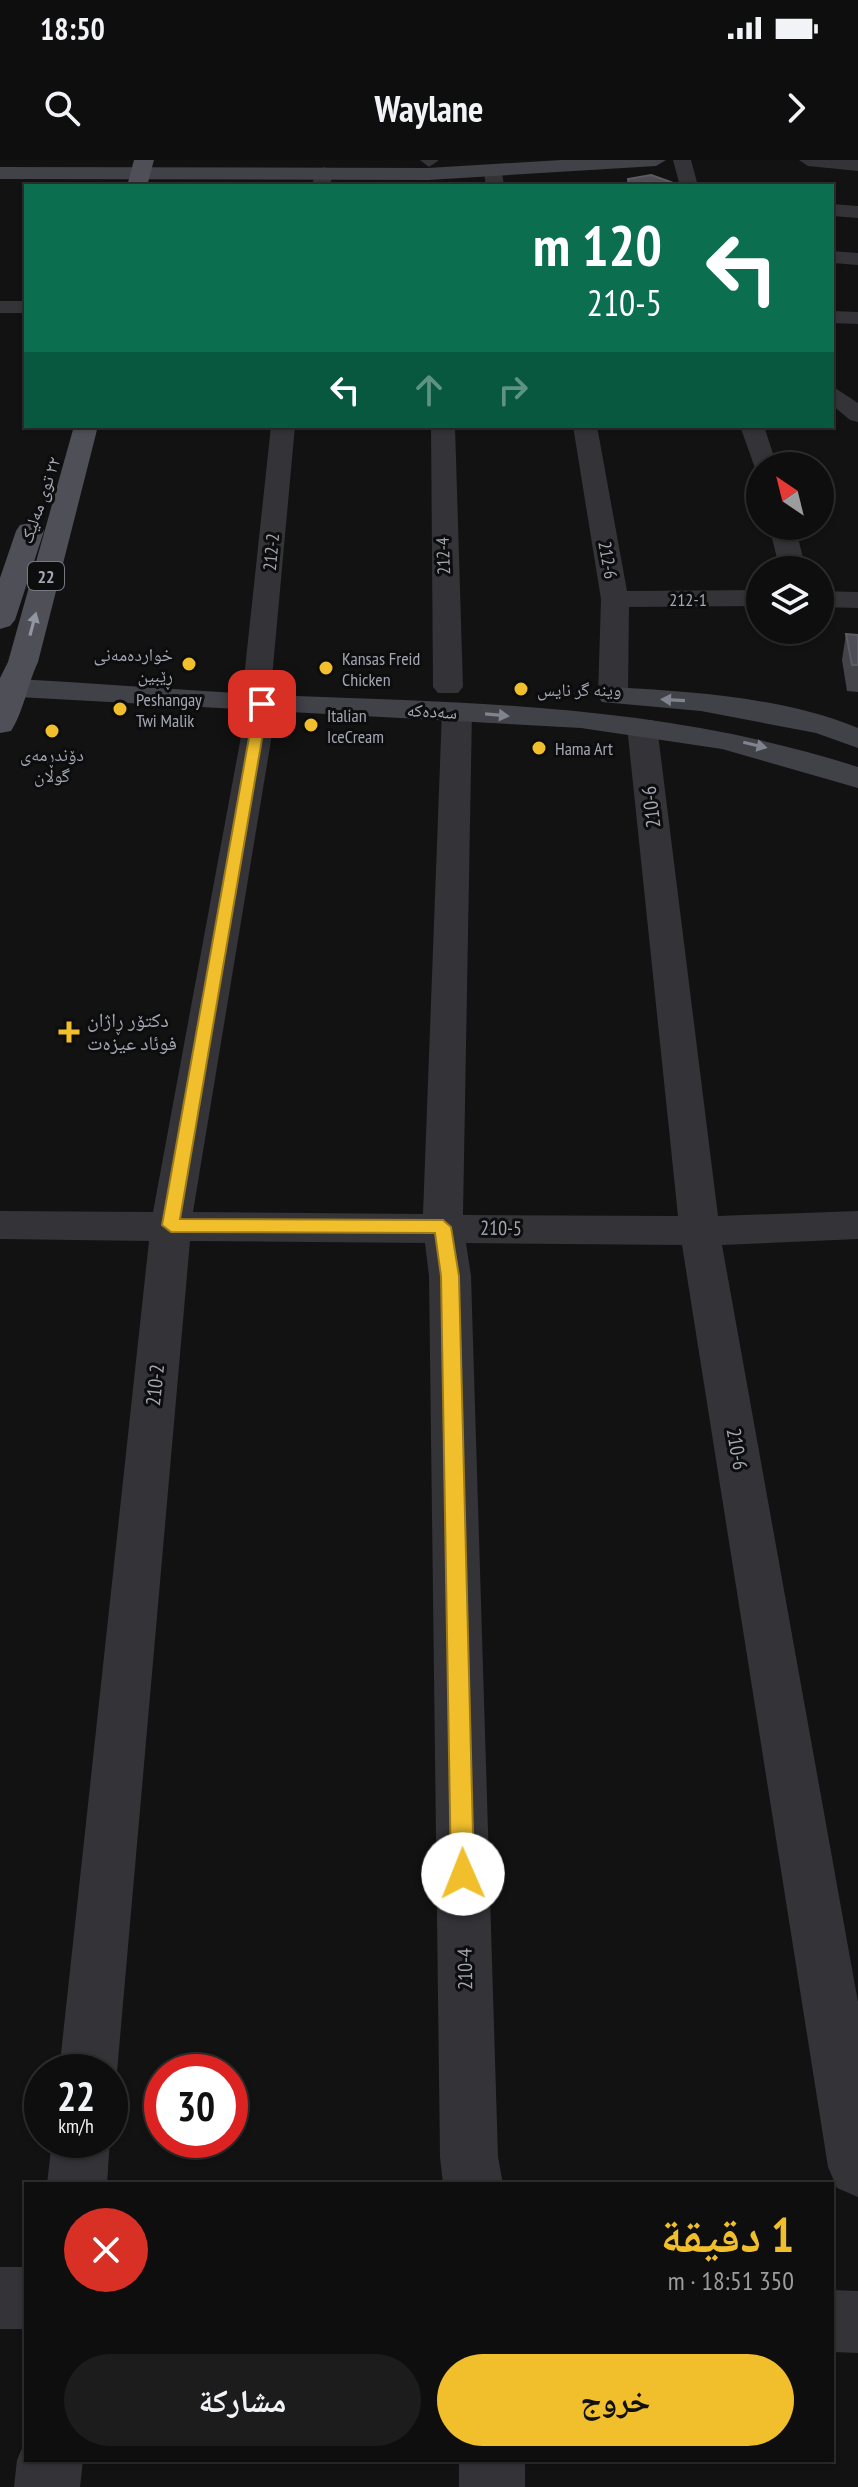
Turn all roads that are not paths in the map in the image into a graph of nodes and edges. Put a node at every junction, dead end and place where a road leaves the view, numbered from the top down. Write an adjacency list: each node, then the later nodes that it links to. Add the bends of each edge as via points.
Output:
1 (304, 160): 8 (main road); 9 (main road)
2 (462, 160): 9 (main road)
3 (656, 160): 6 (main road)
4 (682, 160): 13 (street)
5 (808, 160): 7 (street)
6 (610, 162): 11 (main road)
7 (858, 165)
8 (149, 170): 10 (main road); 12 (main road)
9 (429, 170): 11 (main road); 12 (main road)
10 (1, 173)
11 (494, 179)
12 (322, 180)
13 (688, 184)
14 (834, 210): 15 (street)
15 (858, 212)
16 (834, 257): 17 (street)
17 (858, 259)
18 (0, 307): 19 (street)
19 (24, 307)
20 (834, 317): 21 (street)
21 (858, 318)
22 (834, 384): 23 (street)
23 (858, 386)
24 (834, 395): 25 (street)
25 (858, 415)
26 (64, 428): 37 (main road, ٢٢ توی مەلیک / 22)
27 (85, 428): 38 (main road, ٢٢ توی مەلیک / 22, one-way to 27)
28 (283, 428): 39 (street, 212-2)
29 (443, 428): 40 (street, 212-4)
30 (585, 428): 34 (street, 212-6)
31 (753, 428): 32 (street)
32 (760, 452)
33 (746, 598): 34 (street, 212-1)
34 (615, 599): 41 (street, 212-6)
35 (834, 599): 36 (street)
36 (858, 600)
37 (0, 620)
38 (8, 674): 39 (main road, سەدەکە); 42 (main road, ٢٢ توی مەلیک / 22)
39 (260, 691): 40 (main road, سەدەکە); 48 (street, 210-2)
40 (452, 699): 41 (main road, سەدەکە, one-way to 41); 41 (main road); 50 (street, 212-4)
41 (627, 711): 43 (main road, one-way to 41, via 701,702); 46 (main road, سەدەکە, one-way to 46); 51 (street, 210-6)
42 (0, 724)
43 (824, 725): 44 (main road); 45 (main road)
44 (858, 727)
45 (858, 739)
46 (858, 778)
47 (0, 1225): 48 (street, 210-5)
48 (171, 1225): 50 (street, 210-5); 52 (street, 210-2)
49 (858, 1225): 51 (street, 210-5)
50 (443, 1227): 51 (street, 210-5); 56 (street, 210-4, via 450,1276)
51 (700, 1231): 54 (street, 210-6)
52 (90, 2054)
53 (79, 2158): 55 (street)
54 (858, 2167)
55 (77, 2182)
56 (473, 2182)
57 (0, 2298): 58 (street)
58 (24, 2298)
59 (834, 2321): 60 (street)
60 (858, 2322)
61 (50, 2462): 63 (street)
62 (492, 2462): 64 (street)
63 (47, 2487)
64 (492, 2487)

